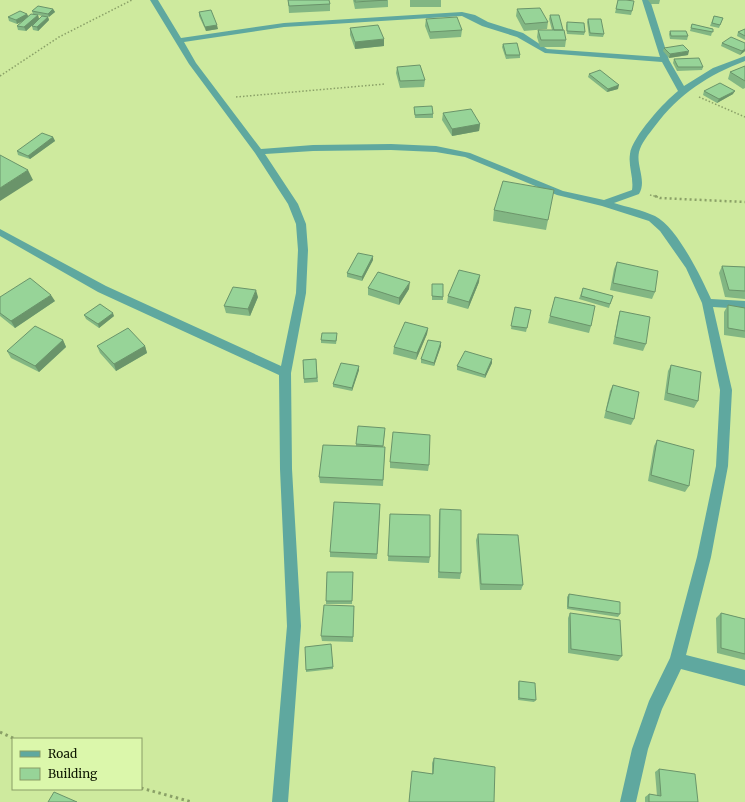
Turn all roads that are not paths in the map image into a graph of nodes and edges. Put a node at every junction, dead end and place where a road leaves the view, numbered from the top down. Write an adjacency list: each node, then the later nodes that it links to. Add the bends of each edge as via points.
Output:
1 (154, 0): 3 (street)
2 (646, 0): 5 (street)
3 (178, 41): 5 (street, via 284,25 462,14 520,36 545,51); 7 (street)
4 (745, 58): 6 (street, via 708,74)
5 (665, 60): 6 (street)
6 (682, 90): 8 (street, via 657,117 635,150 639,184 636,192)
7 (260, 152): 8 (street, via 312,148 436,149 467,155 560,193); 12 (street, via 293,204 301,224 303,250 300,293)
8 (604, 203): 10 (street, via 652,219 664,229 691,267)
9 (0, 232): 12 (street, via 102,289)
10 (707, 303): 11 (street); 13 (street, via 726,390 722,466 704,557)
11 (745, 305)
12 (285, 373): 15 (street, via 286,469 294,626)
13 (677, 660): 14 (street); 16 (street, via 642,742)
14 (745, 678)
15 (280, 802)
16 (628, 802)

